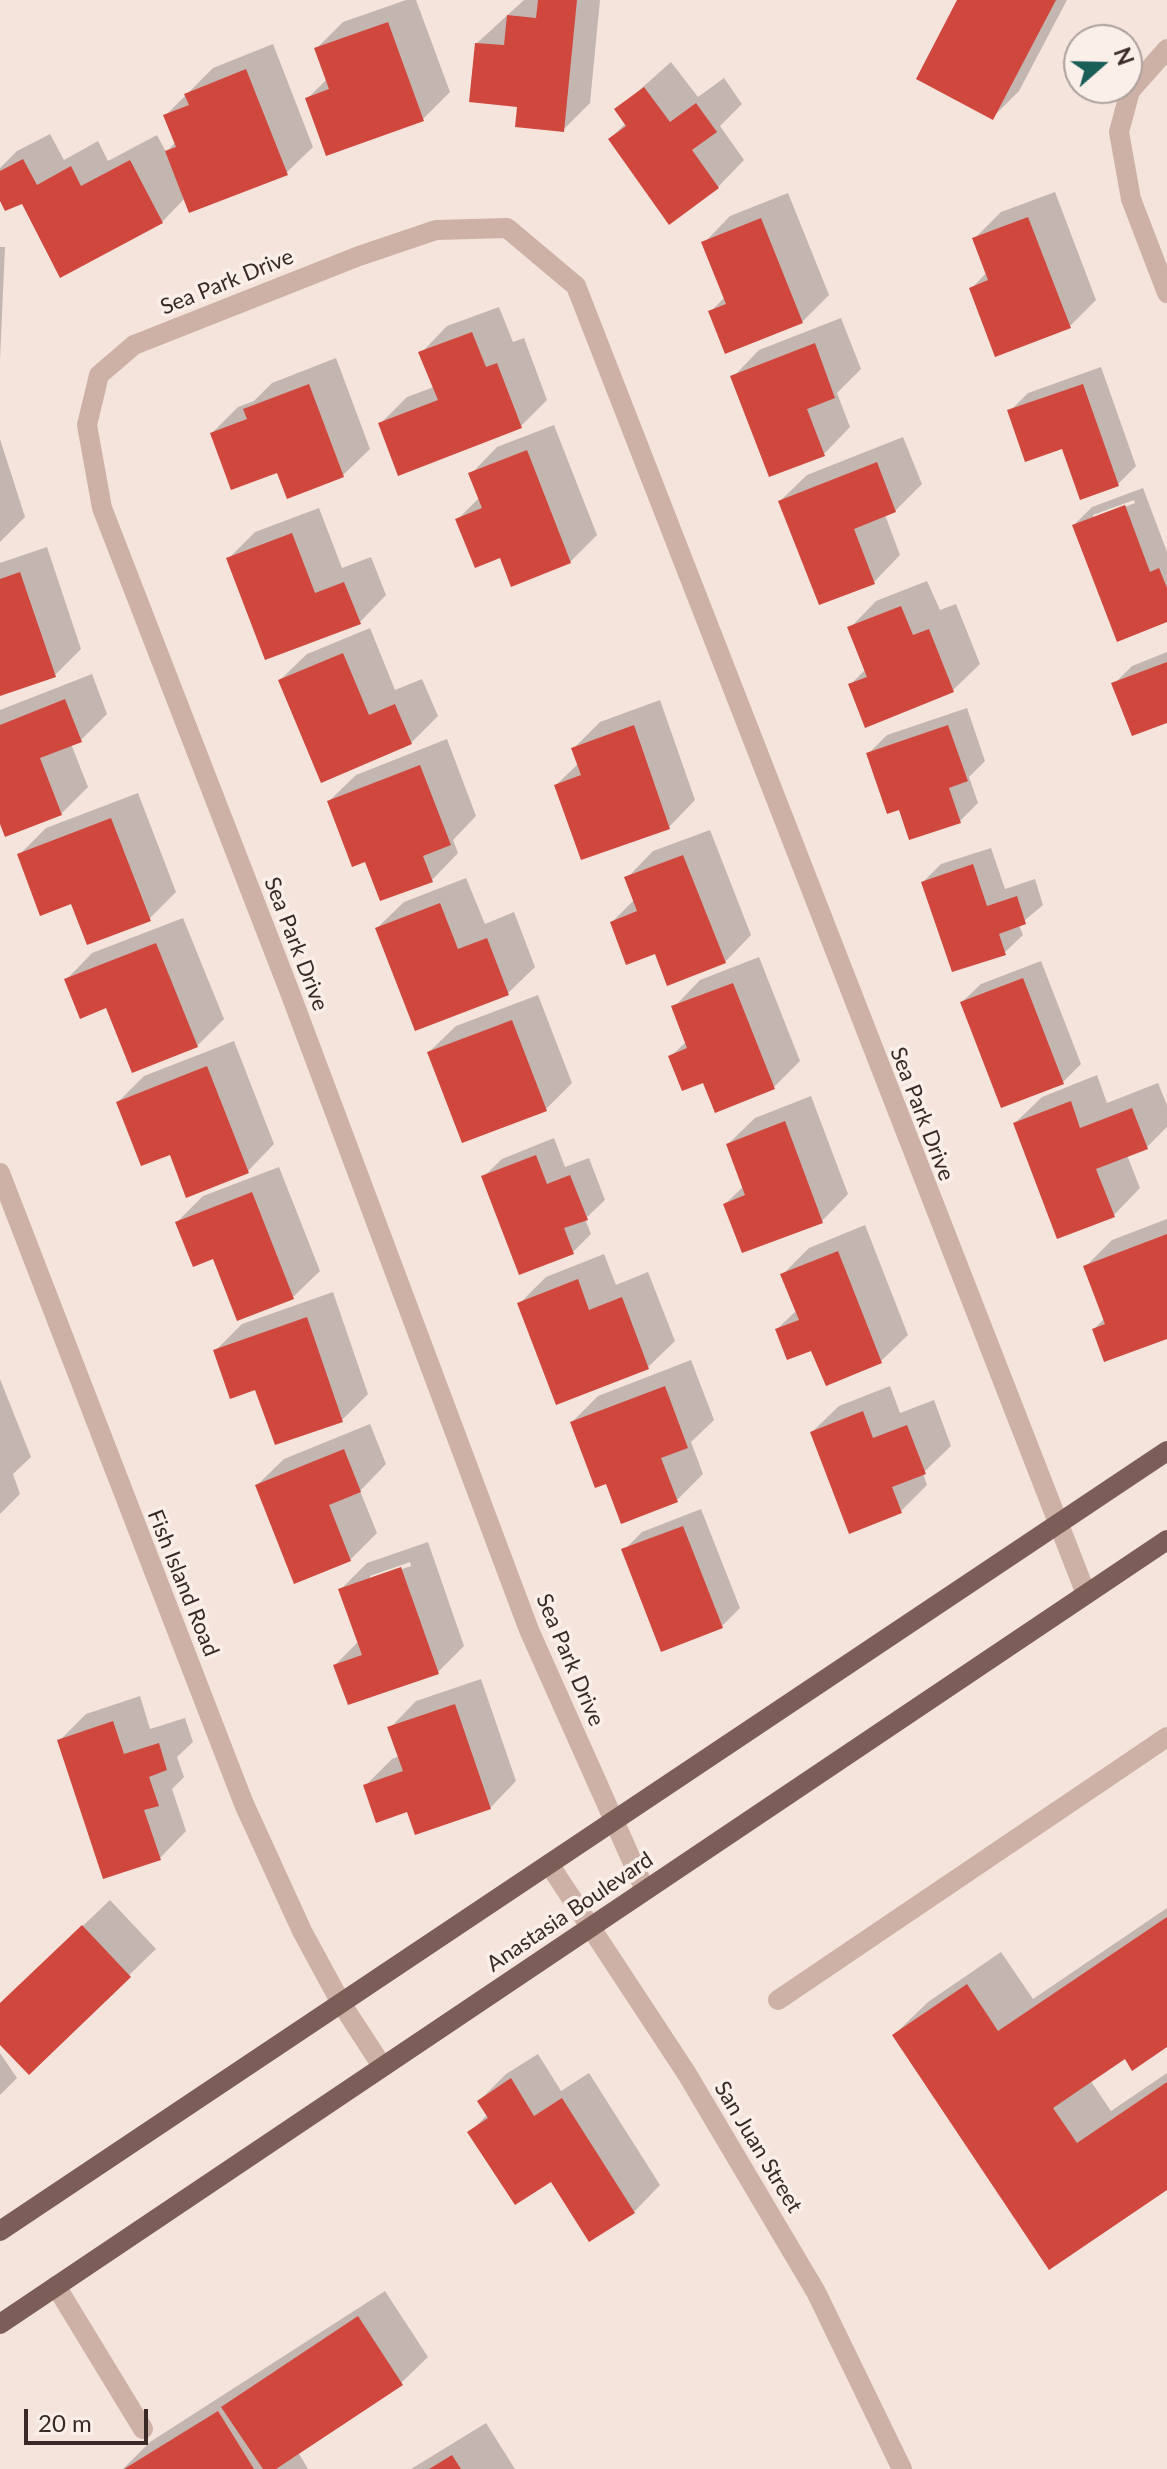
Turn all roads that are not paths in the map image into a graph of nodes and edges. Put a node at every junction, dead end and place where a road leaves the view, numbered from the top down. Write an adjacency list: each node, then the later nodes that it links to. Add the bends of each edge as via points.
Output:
1 (1167, 49): 2 (street, via 1130,91 1119,132 1131,199)
2 (1167, 293)
3 (0, 1173): 14 (street, Fish Island Road, via 244,1804)
4 (1167, 1451): 5 (main road)
5 (1058, 1525): 7 (street, Sea Park Drive); 9 (main road); 9 (street, Sea Park Drive, via 576,286 507,228 436,230 134,345 99,375 87,425 102,508 529,1630)
6 (1167, 1540): 7 (main road, Anastasia Boulevard)
7 (1086, 1594): 11 (main road, Anastasia Boulevard)
8 (1167, 1737): 13 (street)
9 (615, 1823): 10 (main road); 11 (street, Sea Park Drive)
10 (549, 1864): 12 (street, San Juan Street); 14 (main road)
11 (645, 1890): 12 (main road, Anastasia Boulevard)
12 (590, 1927): 15 (main road, Anastasia Boulevard); 20 (street, San Juan Street, via 687,2074 816,2292)
13 (778, 2000)
14 (341, 2003): 15 (street, Fish Island Road); 16 (main road)
15 (382, 2066): 17 (main road, Anastasia Boulevard)
16 (0, 2231)
17 (56, 2286): 18 (main road, Anastasia Boulevard); 19 (street)
18 (0, 2324)
19 (143, 2429)
20 (902, 2469)

